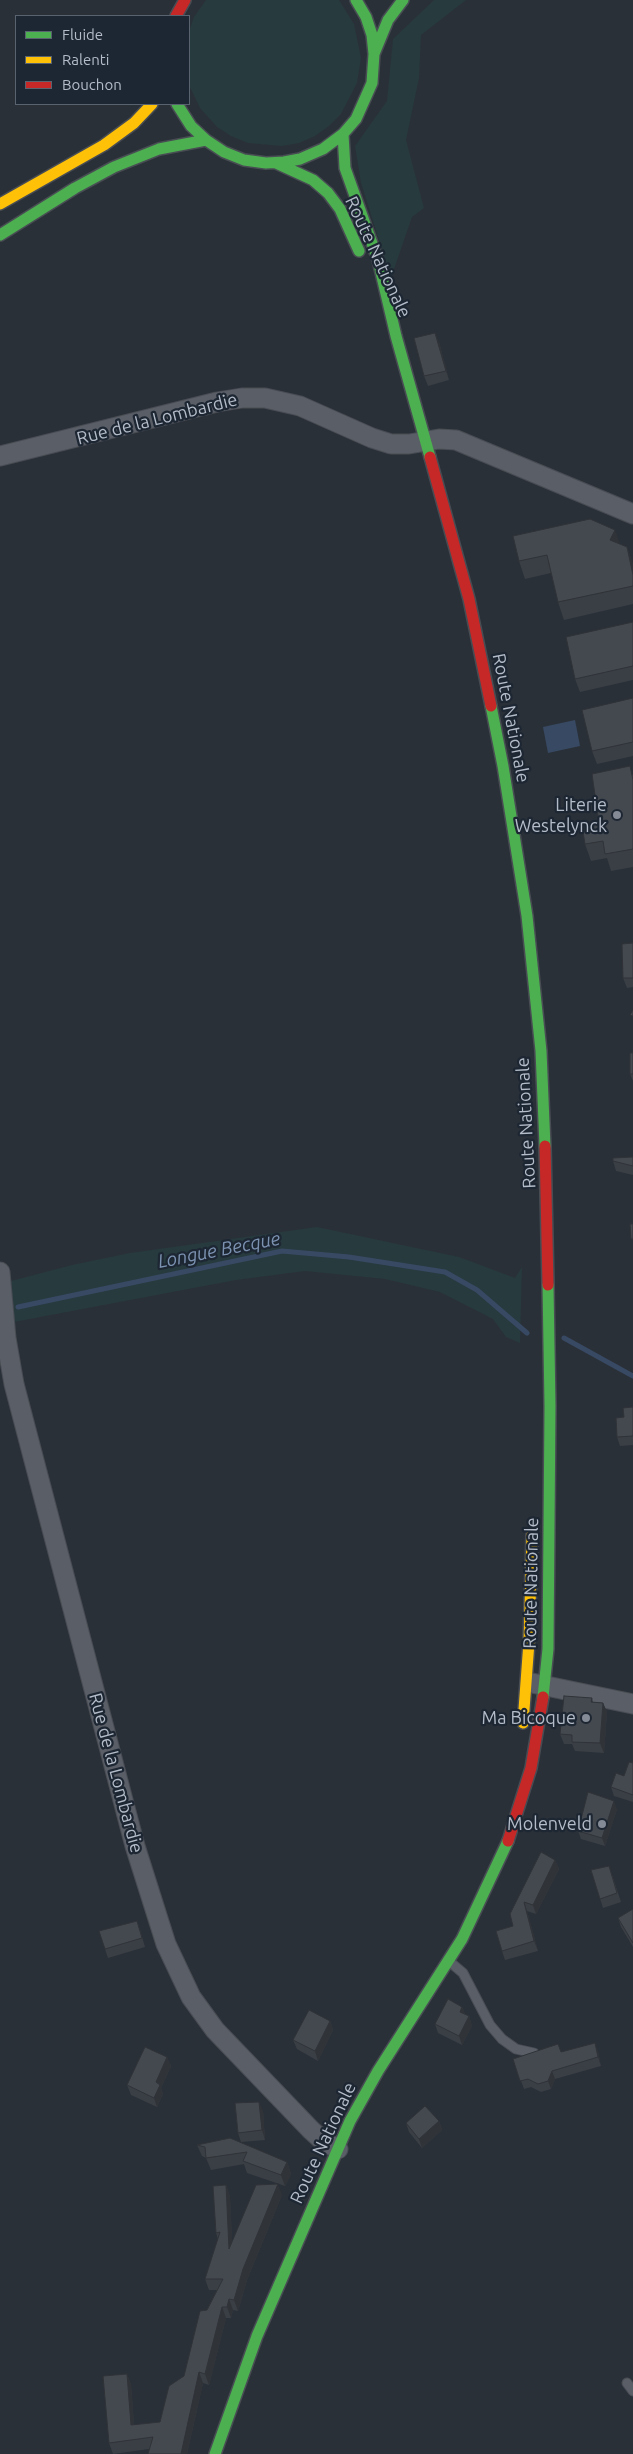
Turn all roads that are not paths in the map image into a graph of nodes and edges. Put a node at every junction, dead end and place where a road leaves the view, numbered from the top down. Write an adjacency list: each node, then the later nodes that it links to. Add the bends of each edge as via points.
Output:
1 (185, 0): 4 (main road)
2 (356, 0): 5 (main road, via 369,26)
3 (403, 0): 5 (main road, via 388,20)
4 (177, 15)
5 (374, 54): 8 (main road, via 374,74 365,102)
6 (151, 105): 11 (main road, via 115,138)
7 (178, 105): 9 (main road, via 191,126)
8 (343, 134): 10 (main road, via 316,153); 13 (main road, Route Nationale, via 345,168 378,260)
9 (206, 140): 10 (main road, via 234,156); 12 (main road, via 172,145 119,165)
10 (276, 163): 13 (main road, Route Nationale, via 313,180 328,193 342,214)
11 (0, 204)
12 (0, 235)
13 (396, 336): 14 (main road, Route Nationale)
14 (426, 440): 15 (street, Rue de la Lombardie, via 391,444 288,402 242,398); 16 (street, Rue de la Lombardie, via 456,440); 18 (main road, Route Nationale, via 458,555 489,691 526,908 537,1004 545,1135)
15 (0, 456)
16 (633, 514)
17 (0, 1272): 19 (street, Rue de la Lombardie)
18 (547, 1295): 20 (main road, Route Nationale); 22 (main road, Route Nationale, via 550,1600)
19 (3, 1338): 29 (street, Rue de la Lombardie, via 135,1846 172,1957 191,1997 215,2030 311,2130)
20 (538, 1397)
21 (532, 1521): 22 (main road, Route Nationale)
22 (536, 1683): 23 (street); 24 (main road, Route Nationale); 26 (main road, Route Nationale, via 541,1718 526,1788)
23 (633, 1704)
24 (521, 1736)
25 (515, 1781): 26 (main road, Route Nationale)
26 (497, 1864): 27 (main road, Route Nationale)
27 (449, 1961): 28 (lane, via 463,1973 496,2032 509,2045); 29 (main road, Route Nationale, via 374,2078)
28 (534, 2053)
29 (338, 2149): 32 (main road, Route Nationale, via 257,2336)
30 (627, 2383): 31 (lane)
31 (633, 2391)
32 (215, 2454)

